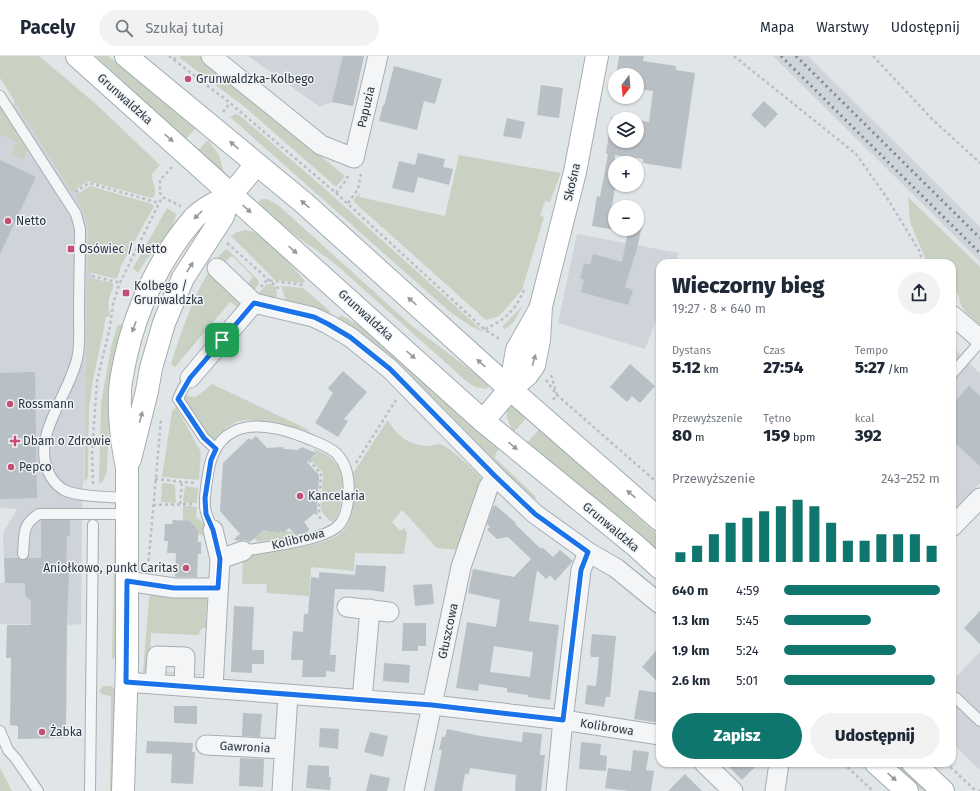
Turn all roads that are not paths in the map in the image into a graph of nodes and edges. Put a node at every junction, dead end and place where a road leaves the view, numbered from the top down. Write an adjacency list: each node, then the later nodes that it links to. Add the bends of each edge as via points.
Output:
1 (77, 56): 8 (main road, Grunwaldzka, one-way to 8)
2 (126, 56): 7 (main road, one-way to 2)
3 (211, 56): 4 (street, Papuzia, via 321,145 354,158)
4 (378, 56)
5 (596, 56): 11 (main road, Skośna, via 575,172)
6 (0, 96): 21 (lane, via 76,214 80,229 79,354 73,374 47,431 44,461 55,483 64,490)
7 (256, 164): 8 (main road); 16 (main road, one-way to 7)
8 (230, 194): 17 (main road, Grunwaldzka, one-way to 17); 21 (main road, via 223,216 183,278 164,323 127,468)
9 (217, 268): 10 (street, Grunwaldzka)
10 (254, 303): 15 (street); 19 (street, Grunwaldzka, via 314,317 350,337 390,369)
11 (541, 306): 16 (main road, Skośna, via 517,350); 16 (main road, Skośna, one-way to 11, via 527,375 534,364 539,340)
12 (956, 319): 13 (street)
13 (980, 341): 14 (lane)
14 (956, 369)
15 (190, 378): 18 (lane, via 178,399 204,438)
16 (510, 389): 17 (main road, Skośna); 22 (main road, one-way to 16)
17 (483, 420): 30 (main road, Grunwaldzka, one-way to 30)
18 (216, 449): 25 (lane, Kolibrowa, via 206,484 205,505); 26 (lane, Kolibrowa, via 227,436 245,427 280,429 329,448 344,464 346,470 349,486 348,504 343,520 337,527 323,535)
19 (495, 476): 27 (street, Grunwaldzka, via 535,514); 44 (street, Głuszcowa, via 488,488 461,567)
20 (980, 498): 23 (street)
21 (127, 506): 28 (lane, via 39,514 25,526); 31 (main road)
22 (656, 517)
23 (956, 517)
24 (93, 525): 56 (lane)
25 (213, 530): 29 (street, Kolibrowa)
26 (243, 551): 29 (street, Kolibrowa)
27 (588, 552): 33 (street, Grunwaldzka, via 616,568); 45 (street, via 581,570)
28 (23, 554)
29 (220, 559): 32 (street, Kolibrowa)
30 (656, 564)
31 (127, 581): 32 (street, via 174,588); 37 (main road)
32 (218, 588): 40 (street, Kolibrowa)
33 (656, 601)
34 (347, 607): 35 (street)
35 (370, 609): 36 (street); 43 (street)
36 (389, 612)
37 (126, 682): 38 (street, Kolibrowa); 57 (main road)
38 (155, 684): 39 (street, Kolibrowa); 39 (street, via 157,656 185,657)
39 (184, 686): 40 (street, Kolibrowa)
40 (213, 688): 41 (street, Kolibrowa)
41 (288, 694): 43 (street, Kolibrowa); 50 (street, Gawronia)
42 (956, 698): 46 (lane)
43 (362, 700): 44 (street, Kolibrowa)
44 (432, 705): 45 (street, Kolibrowa); 59 (street, Głuszcowa)
45 (563, 720): 48 (street, Kolibrowa); 60 (street)
46 (980, 721)
47 (0, 731): 55 (lane, via 8,750)
48 (656, 734)
49 (206, 745): 50 (street, Gawronia)
50 (284, 749): 58 (street, Gawronia)
51 (708, 767): 61 (street)
52 (778, 767): 62 (street)
53 (880, 767): 63 (main road, one-way to 63)
54 (917, 767): 64 (main road)
55 (38, 791)
56 (90, 791)
57 (124, 791)
58 (282, 791)
59 (414, 791)
60 (556, 791)
61 (733, 791)
62 (775, 791)
63 (907, 791)
64 (943, 791)

